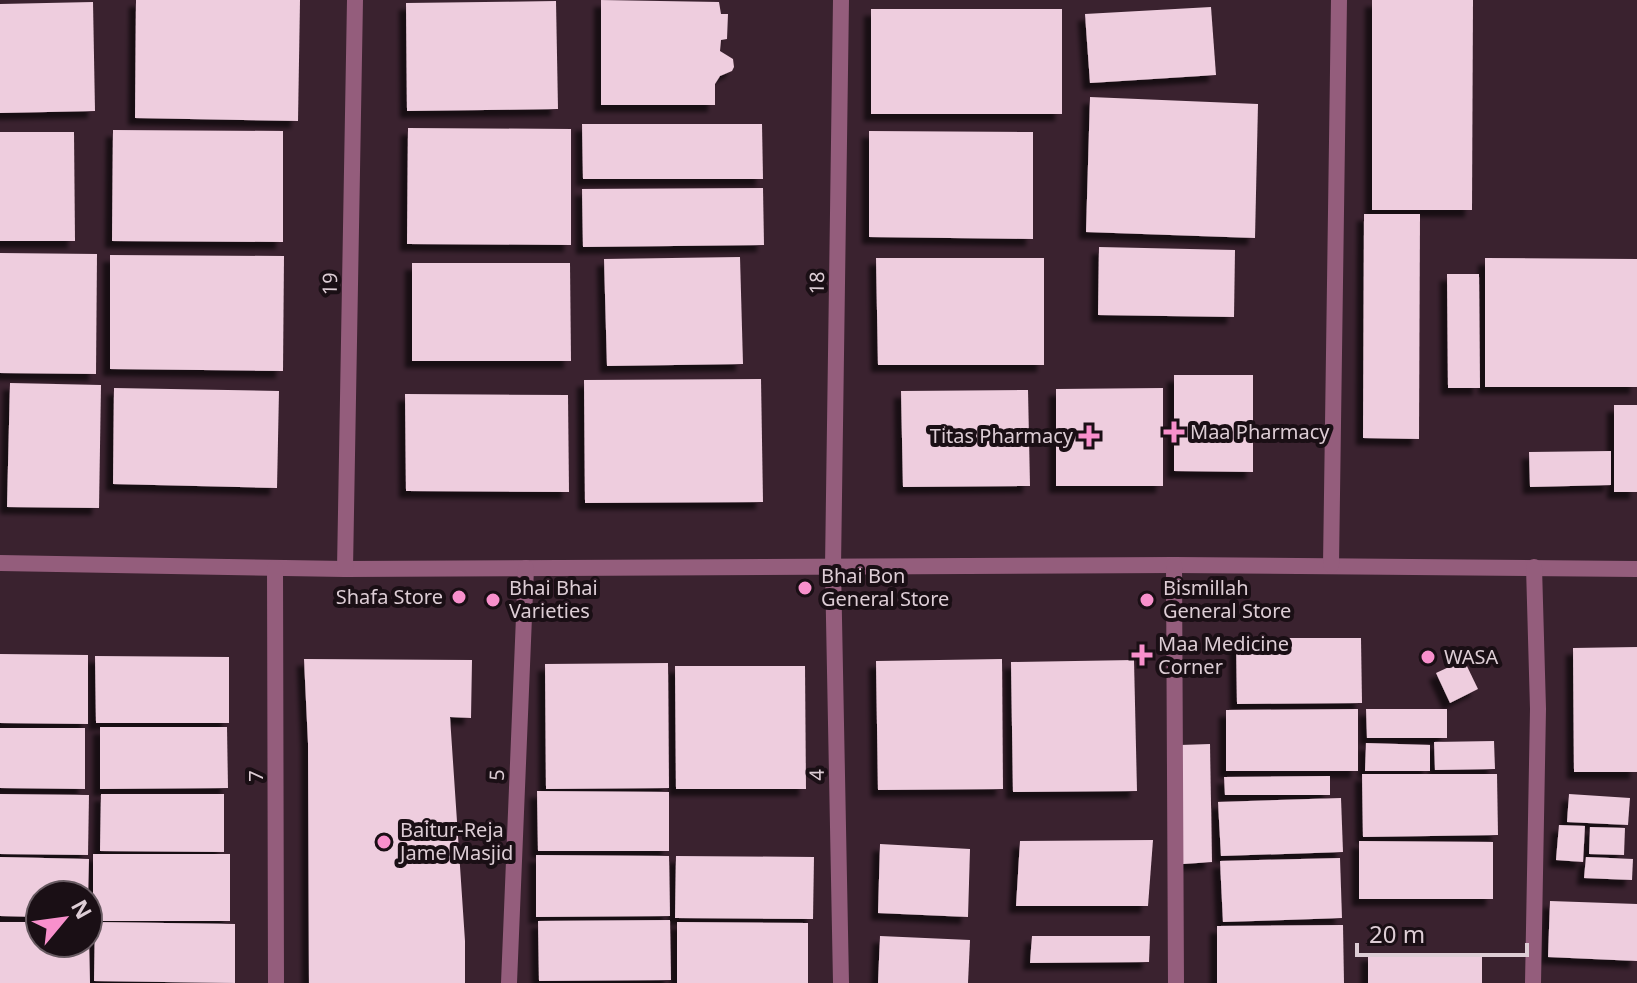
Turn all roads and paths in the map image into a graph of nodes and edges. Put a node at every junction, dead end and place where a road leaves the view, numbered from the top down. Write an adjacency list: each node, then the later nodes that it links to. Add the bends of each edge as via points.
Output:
1 (355, 0): 11 (street, 19)
2 (841, 0): 7 (street, 18)
3 (1339, 0): 6 (street)
4 (0, 563): 9 (street)
5 (1174, 565): 6 (street); 7 (street); 16 (street)
6 (1331, 565): 8 (street)
7 (833, 567): 10 (street); 15 (street, 4)
8 (1534, 567): 12 (street); 17 (street, via 1538,709)
9 (275, 568): 11 (street); 13 (street, 7)
10 (526, 568): 11 (street); 14 (street, 5)
11 (345, 569)
12 (1637, 569)
13 (276, 983)
14 (509, 983)
15 (841, 983)
16 (1176, 983)
17 (1533, 983)

